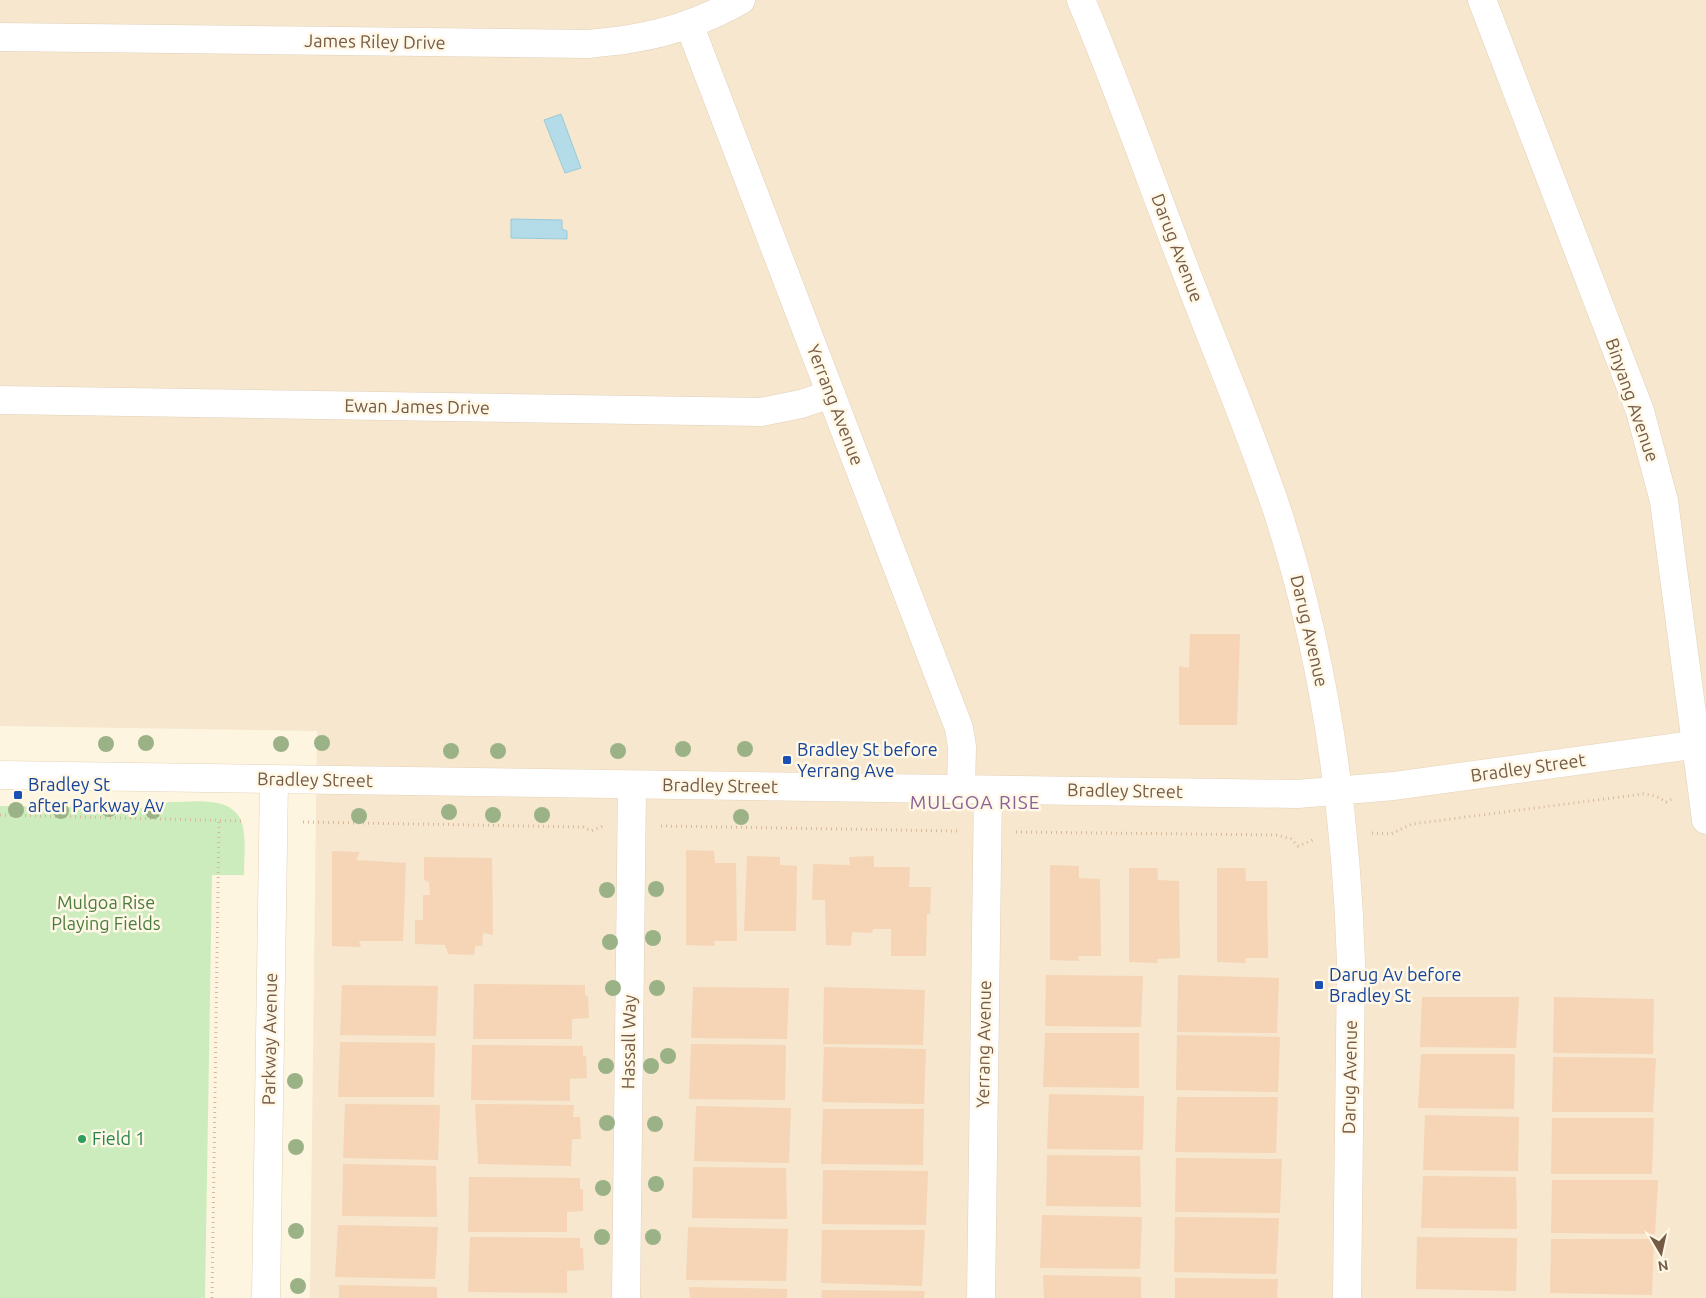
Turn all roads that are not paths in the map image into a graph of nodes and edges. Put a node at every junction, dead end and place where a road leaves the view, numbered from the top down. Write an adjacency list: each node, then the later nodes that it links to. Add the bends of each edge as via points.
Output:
1 (742, 0): 4 (street, James Riley Drive)
2 (1081, 0): 13 (street, Darug Avenue, via 1276,509 1319,669)
3 (1482, 0): 8 (street, Binyang Avenue, via 1640,412 1652,452 1664,501)
4 (689, 24): 5 (street, James Riley Drive, via 637,38 572,45); 6 (street, Yerrang Avenue)
5 (0, 36)
6 (831, 394): 7 (street, Ewan James Drive, via 761,412); 12 (street, Yerrang Avenue, via 959,728)
7 (0, 400)
8 (1701, 743): 13 (street, Bradley Street); 14 (street, Binyang Avenue)
9 (0, 775): 10 (street, Bradley Street)
10 (274, 780): 11 (street, Bradley Street); 15 (street, Parkway Avenue)
11 (632, 786): 12 (street, Bradley Street); 16 (street, Hassall Way)
12 (974, 790): 13 (street, Bradley Street, via 1297,794); 17 (street, Yerrang Avenue)
13 (1340, 791): 18 (street, Darug Avenue, via 1351,962)
14 (1706, 820)
15 (266, 1298)
16 (626, 1298)
17 (981, 1298)
18 (1347, 1298)

